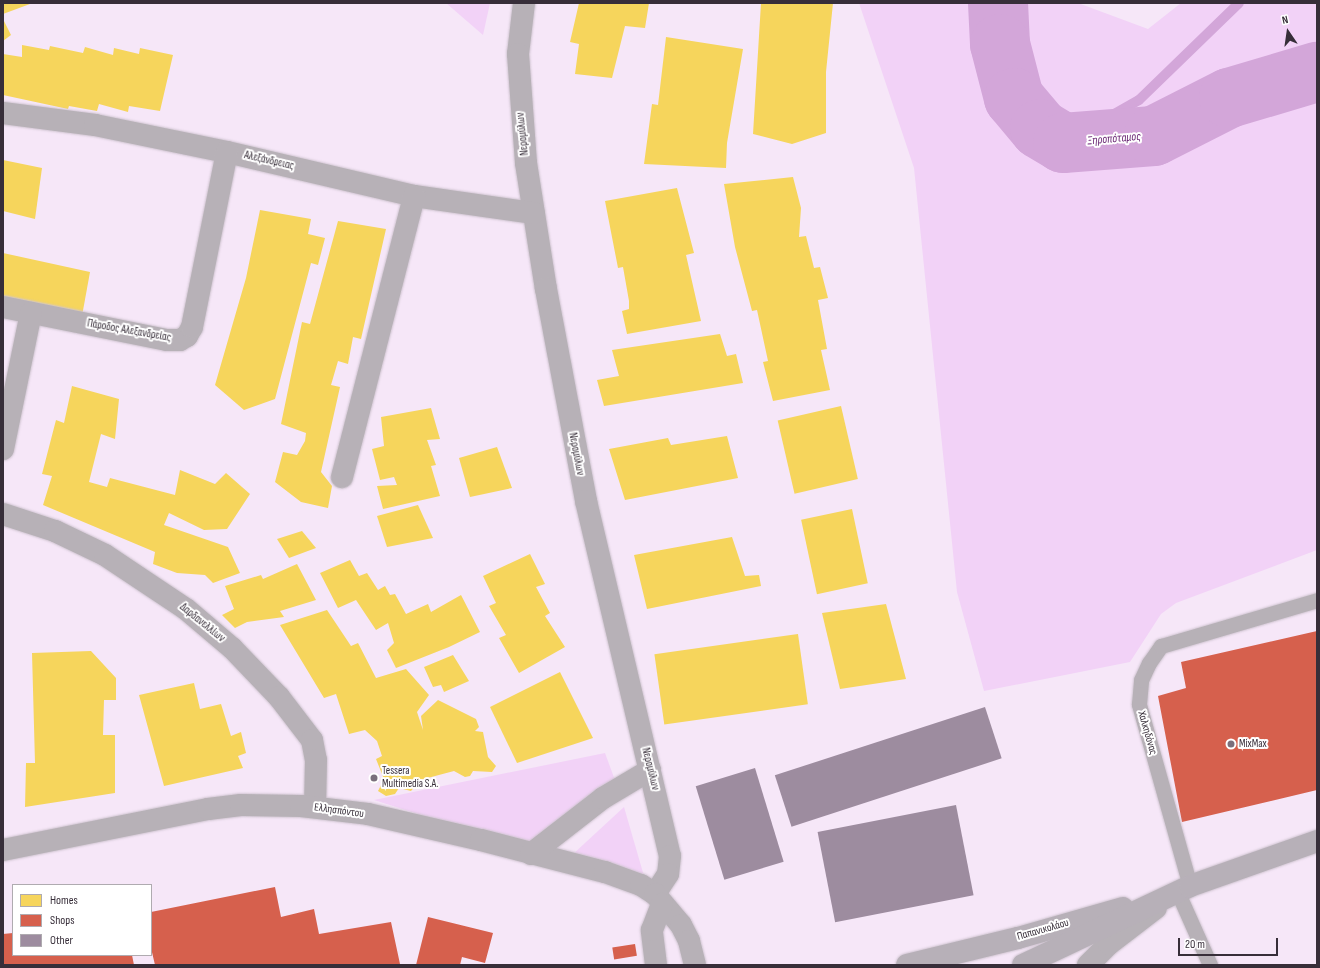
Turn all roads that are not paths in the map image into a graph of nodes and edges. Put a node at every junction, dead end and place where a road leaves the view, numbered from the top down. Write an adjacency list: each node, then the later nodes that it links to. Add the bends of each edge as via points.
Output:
1 (524, 3): 5 (street, Νερομύλων, via 519,36 518,82)
2 (3, 113): 3 (street, Αλεξάνδρειας, via 95,125)
3 (228, 152): 4 (street, Αλεξάνδρειας); 7 (street, Πάροδος Αλεξανδρείας, via 192,327 187,336 180,340 167,340)
4 (414, 196): 5 (street, Αλεξάνδρειας); 9 (street)
5 (534, 213): 12 (street, Νερομύλων, via 586,501)
6 (3, 307): 7 (street, Πάροδος Αλεξανδρείας)
7 (31, 313): 8 (street)
8 (3, 449)
9 (342, 477)
10 (3, 514): 13 (street, Δαρδανελλίων, via 55,532 105,555 186,609 232,648 279,697 312,740 316,760)
11 (1317, 600): 17 (lane, Χαλκηδόνας, via 1161,646 1141,680 1138,704)
12 (650, 770): 16 (street, via 609,793); 18 (street, Νερομύλων, via 670,862)
13 (315, 807): 15 (street, Ελλησπόντου, via 255,805 208,810); 16 (street, Ελλησπόντου, via 402,822)
14 (1317, 841): 17 (main road, Παπανικολάου)
15 (3, 850)
16 (531, 854): 18 (street, Ελλησπόντου, via 641,884)
17 (1184, 890): 21 (main road, Παπανικολάου, via 1018,938); 22 (main road, Παπανικολάου); 23 (street, via 1122,934); 24 (lane, Χαλκηδόνας)
18 (658, 899): 19 (street, Νερομύλων, via 652,930); 20 (street, via 681,925 689,941)
19 (656, 965)
20 (695, 965)
21 (907, 965)
22 (1023, 965)
23 (1088, 965)
24 (1210, 965)

